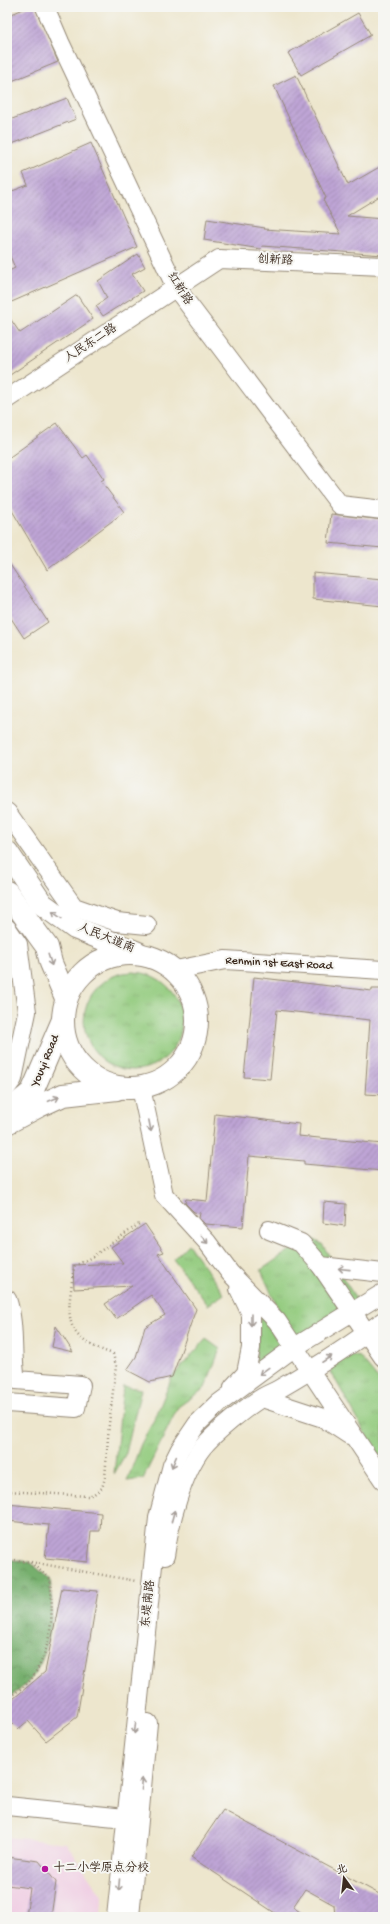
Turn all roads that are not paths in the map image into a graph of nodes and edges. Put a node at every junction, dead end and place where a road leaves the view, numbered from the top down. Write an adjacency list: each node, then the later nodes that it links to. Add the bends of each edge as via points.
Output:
1 (45, 7): 3 (street, 红新路)
2 (383, 266): 3 (street, 创新路, via 219,259)
3 (176, 288): 4 (street, 人民东二路); 5 (street, 红新路, via 340,505)
4 (7, 399)
5 (383, 510)
6 (7, 812): 9 (street, via 74,907 117,922)
7 (7, 852): 11 (main road, 人民大道南, one-way to 7, via 75,928 42,904)
8 (7, 892): 14 (main road, one-way to 14, via 46,947)
9 (147, 924)
10 (7, 928): 16 (street, via 18,944 27,1012 13,1079)
11 (142, 954): 12 (main road, via 160,960); 14 (main road, via 105,958 88,968)
12 (176, 970): 13 (street, Renmin 1st East Road, via 225,960); 17 (main road, via 190,987 197,1008 198,1029 192,1050 179,1068 162,1081)
13 (383, 970)
14 (66, 998): 15 (main road)
15 (62, 1022): 17 (main road, via 65,1042 74,1059 88,1074 105,1084); 18 (main road, Youyi Road, via 32,1092)
16 (7, 1087)
17 (133, 1088): 19 (main road, Youyi Road, one-way to 17, via 63,1095); 22 (street, one-way to 22, via 164,1195 207,1242)
18 (7, 1113)
19 (7, 1123)
20 (269, 1230): 21 (street, via 301,1242)
21 (321, 1266): 23 (street, one-way to 21); 26 (street)
22 (230, 1273): 29 (street, via 277,1320); 34 (street, one-way to 34, via 251,1314 251,1348 246,1373)
23 (383, 1273)
24 (383, 1294): 26 (street, 东堤南路)
25 (7, 1299): 33 (street, via 11,1309 16,1380 81,1385 76,1408)
26 (352, 1312): 28 (street); 29 (street, 东堤南路)
27 (383, 1321): 28 (street, 东堤南路)
28 (366, 1334): 30 (street); 31 (street, 东堤南路, one-way to 28)
29 (295, 1347): 31 (street); 34 (street, 东堤南路, one-way to 34)
30 (383, 1357)
31 (310, 1370): 32 (street, 东堤南路); 35 (street)
32 (262, 1398): 35 (street, via 323,1418); 38 (street, 东堤南路, one-way to 32, via 167,1542 177,1502 190,1469 202,1448)
33 (7, 1403)
34 (220, 1403): 38 (street, 东堤南路, one-way to 38, via 197,1424 180,1448 172,1465 158,1518)
35 (356, 1440): 36 (street)
36 (383, 1480)
37 (7, 1806): 38 (street)
38 (132, 1821): 39 (street, 东堤南路, one-way to 39); 40 (street)
39 (116, 1917)
40 (130, 1917)

